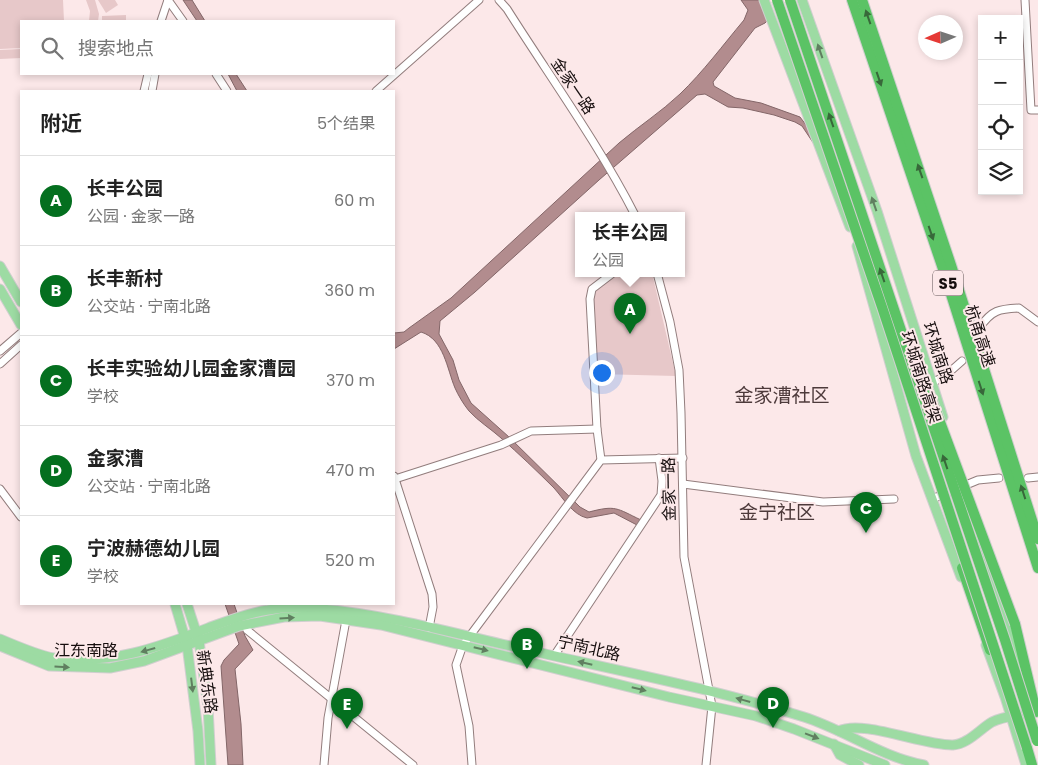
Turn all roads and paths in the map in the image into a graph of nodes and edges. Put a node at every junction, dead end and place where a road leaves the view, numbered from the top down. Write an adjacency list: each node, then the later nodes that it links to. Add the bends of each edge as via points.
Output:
1 (168, 0): 11 (street); 12 (street); 13 (street)
2 (480, 0): 14 (street)
3 (499, 0): 24 (street, 金家一路, via 582,124)
4 (764, 0): 41 (main road, via 855,240)
5 (775, 0): 31 (highway, 环城南路高架, bridge)
6 (790, 0): 29 (highway, 环城南路高架, one-way to 6, bridge)
7 (802, 0): 40 (main road, 环城南路, one-way to 7, via 877,211)
8 (852, 0): 58 (highway, 杭甬高速 / S5, one-way to 58, via 942,266)
9 (862, 0): 57 (highway, 杭甬高速 / S5, one-way to 9, via 951,264)
10 (1025, 0): 23 (street, via 1030,110)
11 (161, 20)
12 (166, 20)
13 (182, 20)
14 (395, 74)
15 (148, 75): 19 (street)
16 (156, 75): 20 (street)
17 (217, 75): 21 (street)
18 (394, 75): 22 (street)
19 (144, 90)
20 (152, 90)
21 (226, 90)
22 (377, 90)
23 (1038, 110)
24 (633, 212)
25 (0, 266): 30 (main road)
26 (608, 277): 42 (street, via 592,289 590,299)
27 (658, 277): 44 (street, 金家一路, via 679,370)
28 (0, 289): 33 (main road)
29 (890, 296): 75 (highway, bridge, via 922,370 1015,624); 81 (highway, 环城南路高架, one-way to 29, bridge)
30 (20, 300)
31 (882, 307): 72 (highway, bridge, via 899,372); 92 (highway, 环城南路高架, bridge)
32 (1038, 322): 34 (street, via 1019,308 1000,309 989,315)
33 (20, 323)
34 (980, 327)
35 (20, 334): 37 (street)
36 (20, 346): 39 (street)
37 (0, 351)
38 (962, 361): 40 (street)
39 (0, 364)
40 (933, 384): 41 (street); 52 (main road, 环城南路)
41 (899, 394): 55 (main road)
42 (597, 429): 45 (street); 47 (street, via 535,430 501,446)
43 (659, 458): 44 (street); 45 (street); 70 (street, via 661,494)
44 (683, 458): 51 (street, 金家一路)
45 (601, 460): 65 (street)
46 (1038, 477): 49 (street)
47 (395, 478)
48 (999, 478): 52 (street, via 978,480)
49 (1028, 478)
50 (395, 481): 63 (street, via 432,594)
51 (683, 484): 54 (street, via 823,502); 71 (street, 金家一路, via 684,557)
52 (963, 487): 55 (street); 75 (main road, 环城南路, via 1003,619)
53 (0, 489): 56 (street)
54 (894, 499)
55 (932, 499): 72 (main road)
56 (20, 515)
57 (1038, 539)
58 (1038, 568)
59 (174, 605): 67 (main road, 新典东路)
60 (187, 605): 64 (main road, 新典东路)
61 (346, 620): 62 (main road, 宁南北路, one-way to 61, via 284,617 320,616); 68 (main road, 宁南北路); 73 (street)
62 (241, 623): 63 (main road, 宁南北路, via 266,610 291,608 386,618); 64 (main road, 江东南路); 73 (street)
63 (429, 628): 65 (main road, 宁南北路)
64 (197, 637): 67 (main road, 江东南路); 83 (main road, 新典东路, via 208,707)
65 (468, 637): 68 (street); 70 (main road, 宁南北路)
66 (0, 639): 67 (main road, 江东南路, one-way to 66, via 111,658 79,660 51,658)
67 (186, 641): 69 (main road, 江东南路, one-way to 67, via 49,666 110,668 144,661); 82 (main road, 新典东路, one-way to 82)
68 (462, 645): 74 (main road, 宁南北路, one-way to 74); 86 (street, via 456,665 469,726)
69 (0, 646)
70 (554, 656): 71 (main road, 宁南北路, one-way to 70)
71 (710, 691): 74 (street, 金家一路); 78 (main road, 宁南北路, one-way to 71, via 806,718)
72 (1005, 697): 76 (main road)
73 (331, 700): 84 (street); 85 (street)
74 (712, 706): 80 (main road, 宁南北路, one-way to 80, via 756,716); 87 (street, 金家一路)
75 (1037, 715): 76 (main road)
76 (1011, 717): 77 (main road, via 994,722 966,741 953,745); 91 (main road)
77 (865, 730): 78 (main road); 79 (main road)
78 (839, 731): 79 (main road, 宁南北路)
79 (860, 742): 90 (main road, 宁南北路)
80 (834, 744): 88 (main road, via 840,755); 89 (main road, 宁南北路)
81 (1038, 744)
82 (200, 765)
83 (211, 765)
84 (324, 765)
85 (413, 765)
86 (472, 765)
87 (706, 765)
88 (859, 765)
89 (885, 765)
90 (924, 765)
91 (1026, 765)
92 (1032, 765)

